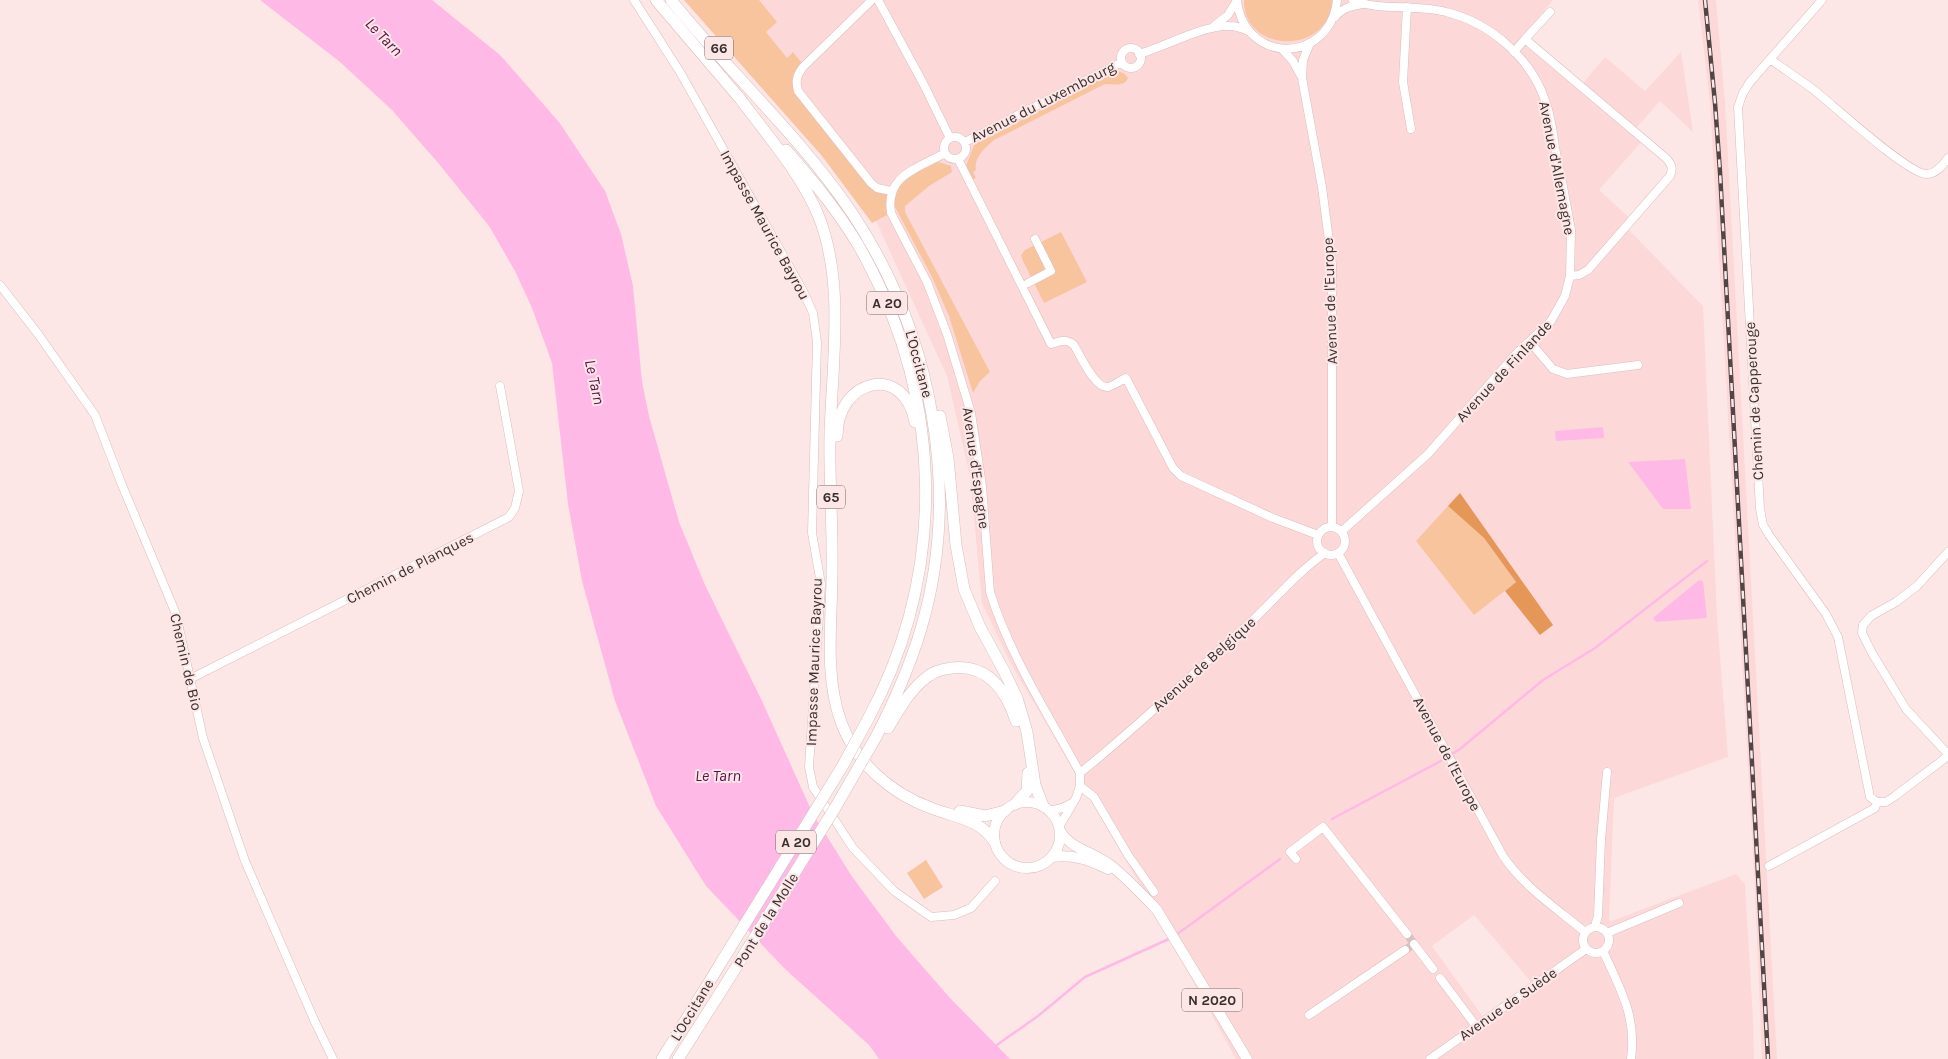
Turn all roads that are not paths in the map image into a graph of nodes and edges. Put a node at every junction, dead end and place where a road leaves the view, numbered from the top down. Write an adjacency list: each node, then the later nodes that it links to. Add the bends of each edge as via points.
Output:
1 (634, 0): 67 (street, Impasse Maurice Bayrou, via 680,72 813,313 817,342 812,533 821,584 810,767 813,787 853,848 894,892 931,917 954,915 971,908)
2 (656, 0): 25 (highway, L'Occitane / A 20)
3 (671, 0): 26 (highway, L'Occitane / A 20)
4 (680, 0): 26 (highway, 66)
5 (872, 0): 33 (street, via 803,66 796,83 798,91 871,183)
6 (878, 0): 28 (street)
7 (1237, 0): 15 (street, via 1228,15); 16 (street)
8 (1337, 0): 14 (street)
9 (1353, 0): 11 (street, Avenue d'Allemagne)
10 (1822, 0): 22 (street, Chemin de Capperouge)
11 (1364, 4): 12 (street, Avenue d'Allemagne); 14 (street, Avenue d'Allemagne, via 1339,11)
12 (1407, 7): 20 (street, Avenue d'Allemagne, via 1446,12 1469,20 1488,30); 27 (street, via 1403,82)
13 (1550, 12): 17 (street)
14 (1332, 20): 18 (street, via 1327,29)
15 (1210, 28): 16 (street, via 1229,26); 21 (street)
16 (1248, 31): 19 (street, via 1263,43)
17 (1525, 39): 20 (street); 35 (street, via 1672,166 1670,176 1588,270)
18 (1310, 43): 19 (street); 24 (street, Avenue de l'Europe, via 1303,60)
19 (1282, 49): 24 (street, Avenue de l'Europe)
20 (1514, 52): 35 (street, Avenue d'Allemagne, via 1527,66 1546,102 1571,230)
21 (1139, 54): 23 (street, via 1133,49 1125,50); 23 (street, via 1140,60 1135,66 1128,67)
22 (1770, 59): 31 (street, via 1915,171 1936,172); 56 (street, Chemin de Capperouge, via 1743,93 1738,112 1760,509 1769,535 1826,614 1838,637 1870,797)
23 (1122, 62): 29 (street, Avenue du Luxembourg)
24 (1302, 78): 43 (street, Avenue de l'Europe, via 1332,264)
25 (738, 96): 42 (highway, L'Occitane / A 20, via 801,167 847,228 891,310 918,397 926,461); 62 (highway, 65, via 806,191 819,218 830,255 835,292 830,440 831,650 832,684 841,722 859,756 883,782 904,797 982,826)
26 (756, 98): 39 (highway, L'Occitane / A 20, via 814,164 859,225 895,291)
27 (1412, 128)
28 (950, 138): 29 (street, via 960,138); 30 (street, via 944,146)
29 (965, 142): 32 (street, via 966,152)
30 (945, 153): 32 (street); 33 (street, via 911,171 897,181)
31 (1948, 158)
32 (958, 159): 45 (street, via 1051,344 1064,340 1074,345 1100,386 1108,387 1126,378 1173,468 1181,476)
33 (891, 191): 54 (street, Avenue d'Espagne, via 891,213 927,282 947,334 970,413 982,486 990,592 994,605 1008,642)
34 (1035, 239): 36 (street, via 1051,271)
35 (1570, 276): 38 (street, Avenue de Finlande, via 1558,311)
36 (1028, 283)
37 (0, 285): 49 (street, Chemin de Bio, via 95,415 176,614)
38 (1530, 342): 40 (street, via 1553,368 1567,374); 44 (street, Avenue de Finlande, via 1428,454)
39 (916, 344): 51 (highway, L'Occitane / A 20, via 927,386 938,467 939,513 935,558 916,642); 59 (highway, via 935,391 948,458 956,545 964,589 1017,698 1035,785)
40 (1638, 365)
41 (500, 386): 49 (street, Chemin de Planques, via 519,491 509,517)
42 (925, 527): 50 (highway, L'Occitane / A 20, via 910,615 889,676); 60 (highway, 65, via 915,424 910,406 906,398 889,387 879,384 867,386 849,400 839,420 837,433 837,656 839,685 847,720 862,752 889,778 906,789 973,814 985,816)
43 (1332, 527): 44 (street); 45 (street)
44 (1342, 531): 48 (street, via 1345,542)
45 (1318, 535): 47 (street, via 1319,548)
46 (1948, 552): 52 (street, via 1917,586 1871,616 1862,632 1906,709)
47 (1325, 553): 48 (street); 54 (street, Avenue de Belgique)
48 (1338, 553): 71 (street, Avenue de l'Europe, via 1514,872)
49 (190, 679): 84 (street, Chemin de Bio, via 203,738 245,862)
50 (867, 722): 78 (highway, Pont de la Molle / A 20, bridge)
51 (878, 740): 58 (highway, via 914,688 929,675 942,668 963,667 979,671 1004,692 1016,720 1028,777 1027,790); 80 (highway, Pont de la Molle / A 20, bridge)
52 (1948, 755): 56 (street, via 1886,802)
53 (1607, 772): 70 (street)
54 (1080, 773): 55 (street, Avenue d'Espagne)
55 (1080, 786): 57 (street, Avenue d'Espagne); 68 (street, via 1094,797 1128,856)
56 (1877, 802): 65 (street, via 1875,808)
57 (1072, 803): 59 (street, via 1062,808); 61 (street, Avenue d'Espagne)
58 (1015, 804): 59 (main road, via 1029,802); 60 (main road)
59 (1046, 808): 61 (main road)
60 (1005, 811): 62 (main road, via 997,821)
61 (1060, 829): 63 (main road, via 1059,845); 66 (main road, N 2020, via 1068,842 1100,858)
62 (994, 841): 63 (main road, via 1004,860 1018,867 1036,867)
63 (1052, 857): 66 (main road, N 2020, via 1074,856)
64 (1296, 859): 73 (street, via 1290,852 1323,827)
65 (1769, 866)
66 (1122, 876): 87 (main road, N 2020, via 1157,910)
67 (995, 881)
68 (1154, 892)
69 (1680, 903): 72 (street)
70 (1595, 926): 71 (street); 72 (street)
71 (1585, 932): 75 (street, via 1582,941)
72 (1607, 933): 77 (street, via 1608,945)
73 (1407, 934)
74 (1414, 944): 79 (street)
75 (1586, 949): 77 (street, via 1596,953); 83 (street, Avenue de Suède)
76 (1405, 950): 82 (street)
77 (1603, 951): 89 (street, via 1629,1012 1633,1037)
78 (722, 961): 85 (highway, L'Occitane / A 20)
79 (1433, 969)
80 (732, 974): 86 (highway, L'Occitane / A 20)
81 (1440, 978): 83 (street)
82 (1309, 1015)
83 (1476, 1026): 88 (street, Avenue de Suède)
84 (333, 1059)
85 (662, 1059)
86 (678, 1059)
87 (1247, 1059)
88 (1430, 1059)
89 (1631, 1059)

